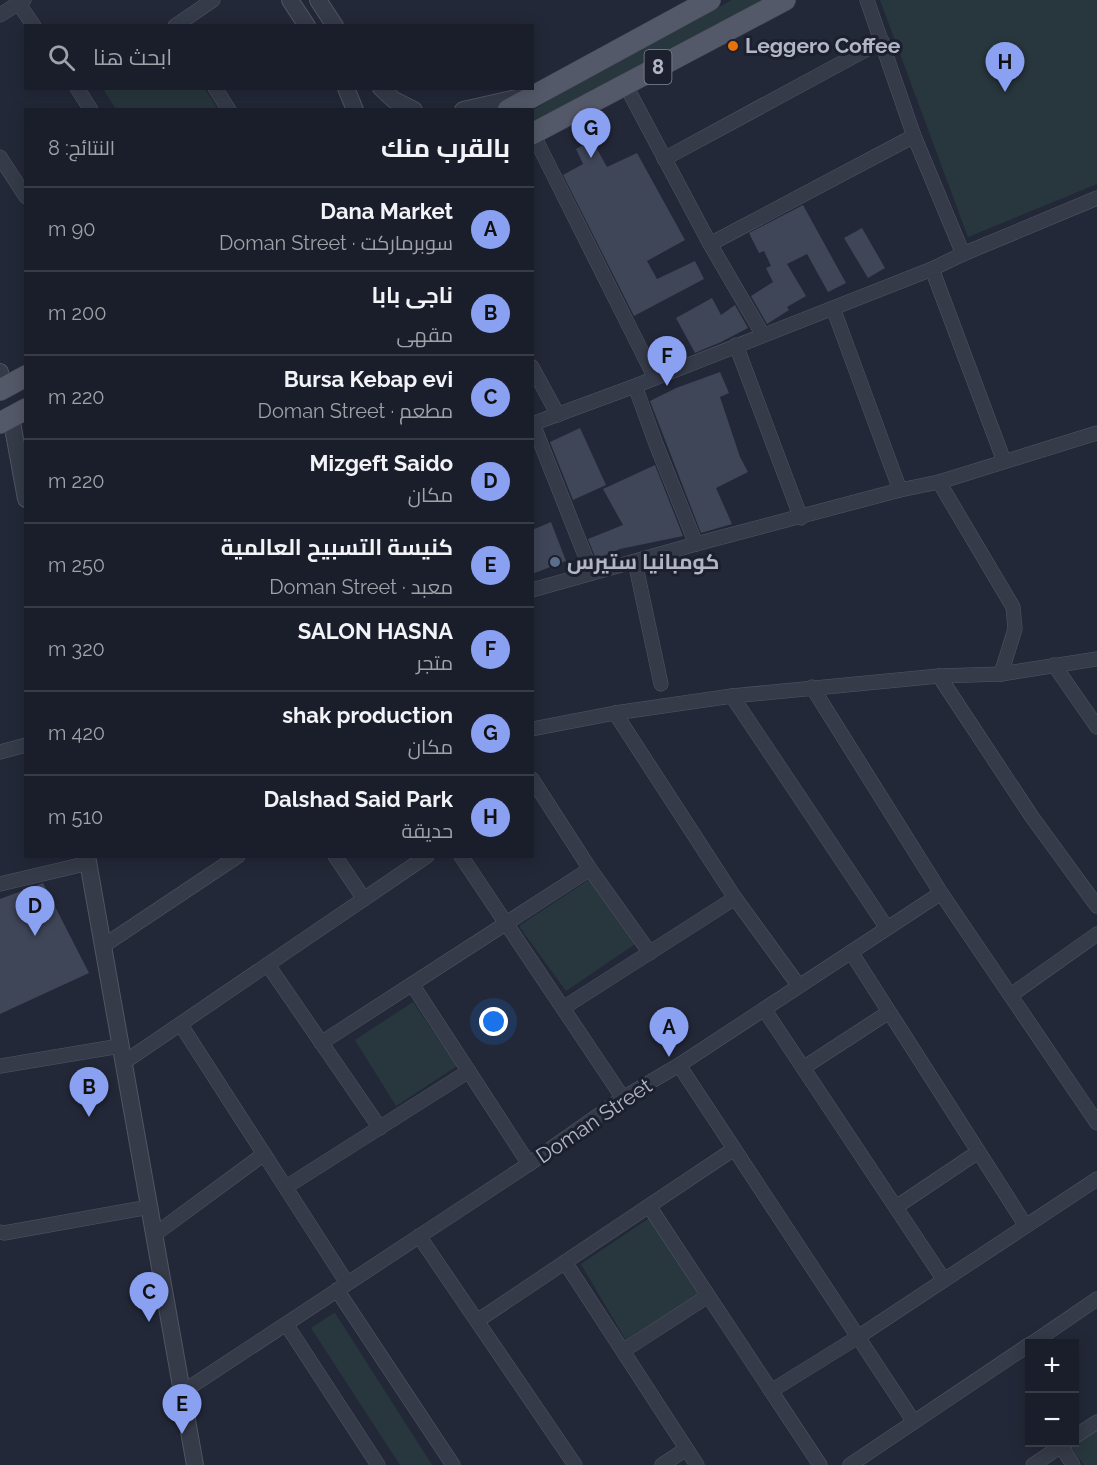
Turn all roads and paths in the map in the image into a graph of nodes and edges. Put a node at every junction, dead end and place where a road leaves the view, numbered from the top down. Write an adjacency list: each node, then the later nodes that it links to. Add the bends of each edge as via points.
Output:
1 (213, 0): 10 (street)
2 (290, 0): 11 (street)
3 (318, 0): 12 (street)
4 (710, 0): 19 (main road, 8)
5 (784, 0): 14 (main road, 8)
6 (867, 0): 13 (street)
7 (22, 2): 8 (street); 9 (street)
8 (0, 15)
9 (33, 24)
10 (177, 24)
11 (306, 24)
12 (334, 24)
13 (882, 41): 28 (street); 30 (street)
14 (625, 84): 26 (main road, 8); 30 (street)
15 (79, 90): 20 (street)
16 (216, 90): 21 (street)
17 (347, 90): 22 (street)
18 (383, 90): 23 (street)
19 (535, 94): 24 (street); 25 (main road, 8)
20 (90, 108)
21 (228, 108)
22 (354, 108)
23 (410, 108)
24 (472, 108)
25 (511, 108)
26 (534, 133)
27 (534, 136): 41 (street)
28 (914, 136): 33 (street); 34 (street)
29 (0, 157): 31 (street)
30 (664, 159): 33 (street)
31 (24, 194)
32 (1097, 198): 34 (street)
33 (710, 244): 37 (street)
34 (963, 254): 35 (street)
35 (932, 269): 36 (street); 49 (street)
36 (833, 308): 37 (street); 52 (street)
37 (763, 335): 38 (street)
38 (736, 345): 41 (street); 53 (street)
39 (534, 371): 44 (street)
40 (24, 377): 42 (main road)
41 (655, 378): 43 (street)
42 (1, 383)
43 (635, 386): 44 (street); 54 (street)
44 (558, 415): 46 (street)
45 (12, 416): 51 (street)
46 (534, 424)
47 (534, 427): 56 (street)
48 (1097, 434): 49 (street)
49 (1004, 461): 50 (street)
50 (939, 482): 52 (street); 60 (street, via 1013,607 1016,629)
51 (24, 487)
52 (900, 490): 53 (street)
53 (801, 518): 54 (street)
54 (696, 544): 55 (street)
55 (635, 561): 56 (street); 62 (street)
56 (592, 573): 57 (street)
57 (534, 589)
58 (1097, 659): 59 (street)
59 (1054, 664): 60 (street); 66 (street)
60 (1001, 674): 61 (street)
61 (939, 676): 63 (street); 81 (street, via 1032,817)
62 (661, 684)
63 (812, 687): 64 (street); 78 (street)
64 (732, 696): 65 (street); 83 (street)
65 (615, 713): 67 (street); 79 (street)
66 (1097, 727)
67 (534, 729)
68 (24, 746): 69 (street)
69 (0, 752)
70 (534, 783): 76 (street)
71 (235, 858): 85 (street)
72 (336, 858): 80 (street)
73 (424, 858): 80 (street)
74 (462, 858): 82 (street)
75 (88, 860): 77 (street); 85 (street)
76 (590, 869): 82 (street); 87 (street)
77 (0, 884)
78 (941, 892): 83 (street, Doman Street); 91 (street)
79 (735, 898): 87 (street); 90 (street)
80 (364, 899): 88 (street)
81 (1097, 906)
82 (506, 922): 89 (street); 92 (street)
83 (887, 928): 86 (street, Doman Street)
84 (1097, 934): 91 (street)
85 (103, 946): 97 (street)
86 (851, 952): 90 (street, Doman Street); 94 (street)
87 (650, 953): 92 (street)
88 (268, 965): 95 (street); 96 (street)
89 (412, 984): 96 (street); 101 (street)
90 (799, 986): 93 (street, Doman Street)
91 (1011, 995): 103 (street)
92 (563, 1008): 102 (street)
93 (764, 1009): 98 (street, Doman Street); 100 (street)
94 (889, 1012): 100 (street); 106 (street)
95 (181, 1025): 97 (street); 107 (street)
96 (321, 1043): 104 (street)
97 (122, 1054): 99 (street); 112 (street)
98 (679, 1065): 102 (street, Doman Street); 105 (street)
99 (0, 1066)
100 (803, 1068): 113 (street)
101 (469, 1071): 104 (street); 108 (street)
102 (623, 1098): 108 (street, Doman Street)
103 (1097, 1123)
104 (380, 1128): 110 (street)
105 (734, 1149): 111 (street); 125 (street)
106 (978, 1152): 113 (street); 114 (street)
107 (264, 1154): 110 (street); 116 (street)
108 (529, 1164): 117 (street, Doman Street)
109 (1097, 1179): 114 (street)
110 (286, 1187): 120 (street)
111 (649, 1206): 118 (street); 121 (street)
112 (149, 1207): 115 (street); 116 (street)
113 (896, 1207): 119 (street)
114 (1026, 1226): 119 (street)
115 (0, 1232)
116 (154, 1235): 130 (street)
117 (419, 1236): 120 (street, Doman Street); 123 (street)
118 (565, 1262): 123 (street); 128 (street)
119 (944, 1280): 125 (street)
120 (342, 1287): 124 (street, Doman Street); 139 (street)
121 (708, 1296): 128 (street); 129 (street)
122 (1097, 1299): 126 (street)
123 (477, 1321): 140 (street)
124 (286, 1324): 130 (street, Doman Street); 138 (street)
125 (858, 1337): 129 (street); 131 (street)
126 (1037, 1339)
127 (1025, 1347): 131 (street)
128 (623, 1351): 136 (street)
129 (771, 1391): 143 (street)
130 (181, 1392): 137 (street)
131 (914, 1422): 144 (street)
132 (1097, 1422): 133 (street)
133 (1079, 1434)
134 (1060, 1447): 145 (street)
135 (1065, 1447): 146 (street)
136 (687, 1449): 141 (street); 142 (street)
137 (195, 1465)
138 (378, 1465)
139 (453, 1465)
140 (575, 1465)
141 (662, 1465)
142 (697, 1465)
143 (820, 1465)
144 (850, 1465)
145 (1033, 1465)
146 (1072, 1465)

